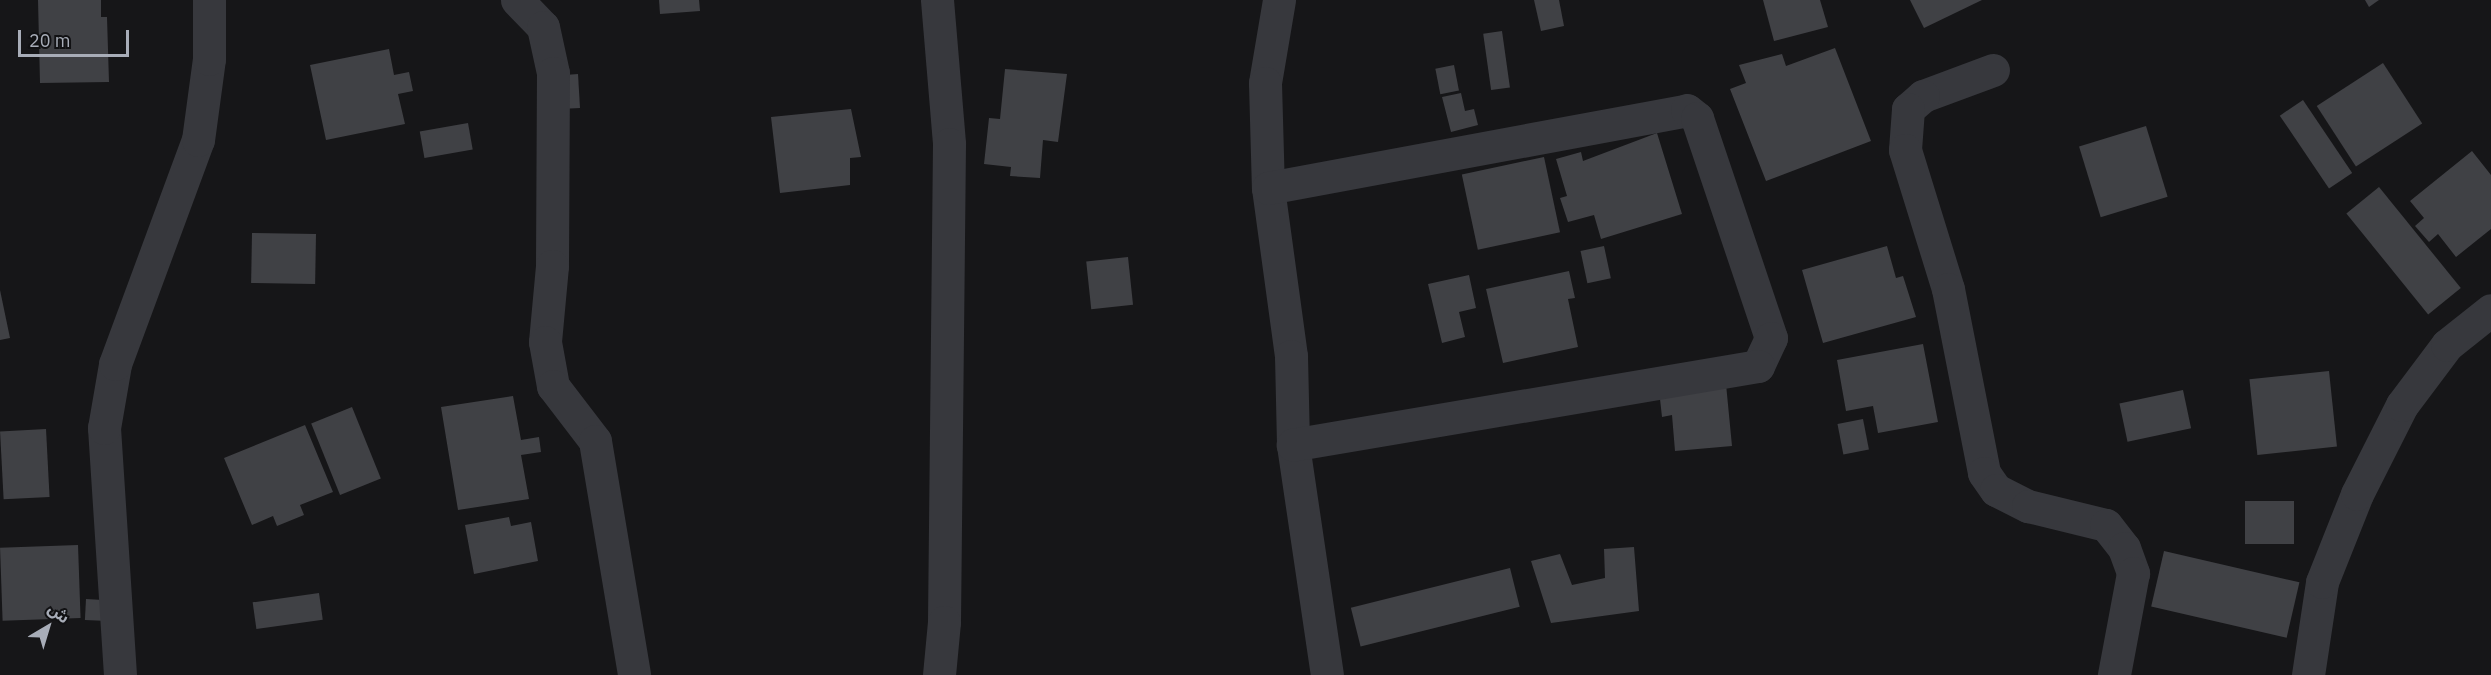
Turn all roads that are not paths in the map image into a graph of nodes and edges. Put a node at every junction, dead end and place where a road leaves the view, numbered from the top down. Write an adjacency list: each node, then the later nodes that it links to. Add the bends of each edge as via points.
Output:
1 (209, 0): 9 (street, via 209,60 198,140 115,364 104,428)
2 (517, 0): 10 (street, via 543,27 553,73 552,266 545,342 553,386 595,441)
3 (937, 0): 11 (street, via 949,144 944,622)
4 (1279, 0): 6 (street, via 1265,83)
5 (1993, 70): 13 (street, via 1923,96 1908,109 1905,150 1948,289 1984,473 1996,490 2028,506 2106,525 2124,548 2133,573)
6 (1268, 188): 8 (street, via 1291,356); 8 (street, via 1687,110 1697,118 1771,339 1758,366)
7 (2491, 310): 14 (street, via 2447,345 2402,405 2357,494 2322,582)
8 (1293, 445): 12 (street)
9 (120, 675)
10 (634, 675)
11 (939, 675)
12 (1327, 675)
13 (2114, 675)
14 (2308, 675)

